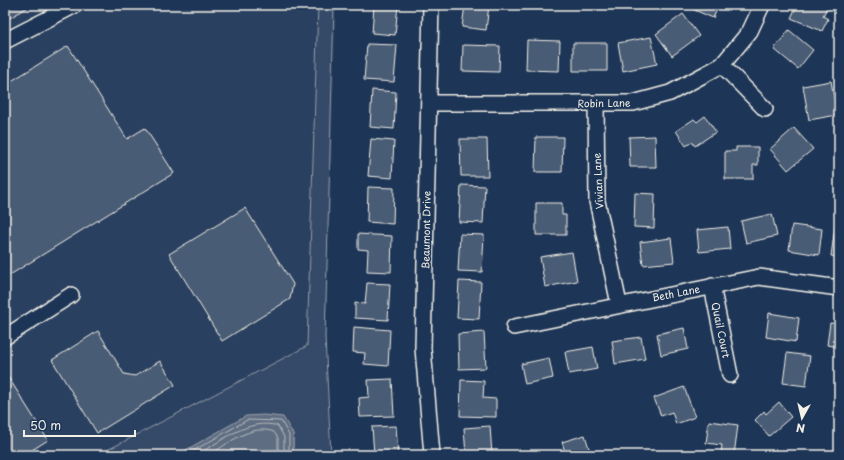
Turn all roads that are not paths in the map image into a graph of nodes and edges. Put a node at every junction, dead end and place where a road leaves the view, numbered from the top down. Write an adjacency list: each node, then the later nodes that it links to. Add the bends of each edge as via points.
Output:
1 (75, 5): 4 (street)
2 (431, 5): 7 (street, Beaumont Drive)
3 (762, 5): 5 (street, Robin Lane, via 750,31)
4 (5, 41)
5 (722, 65): 6 (street, Robin Lane, via 670,93 633,103); 8 (street)
6 (596, 102): 7 (street, Robin Lane); 12 (street, Vivian Lane, via 597,201)
7 (429, 104): 16 (street, Beaumont Drive, via 423,348)
8 (765, 109)
9 (712, 286): 10 (street, Beth Lane, via 759,277); 12 (street, Beth Lane); 15 (street, Quail Court)
10 (839, 288)
11 (70, 295): 14 (street)
12 (619, 304): 13 (street, Beth Lane)
13 (514, 327)
14 (5, 337)
15 (730, 375)
16 (432, 455)

